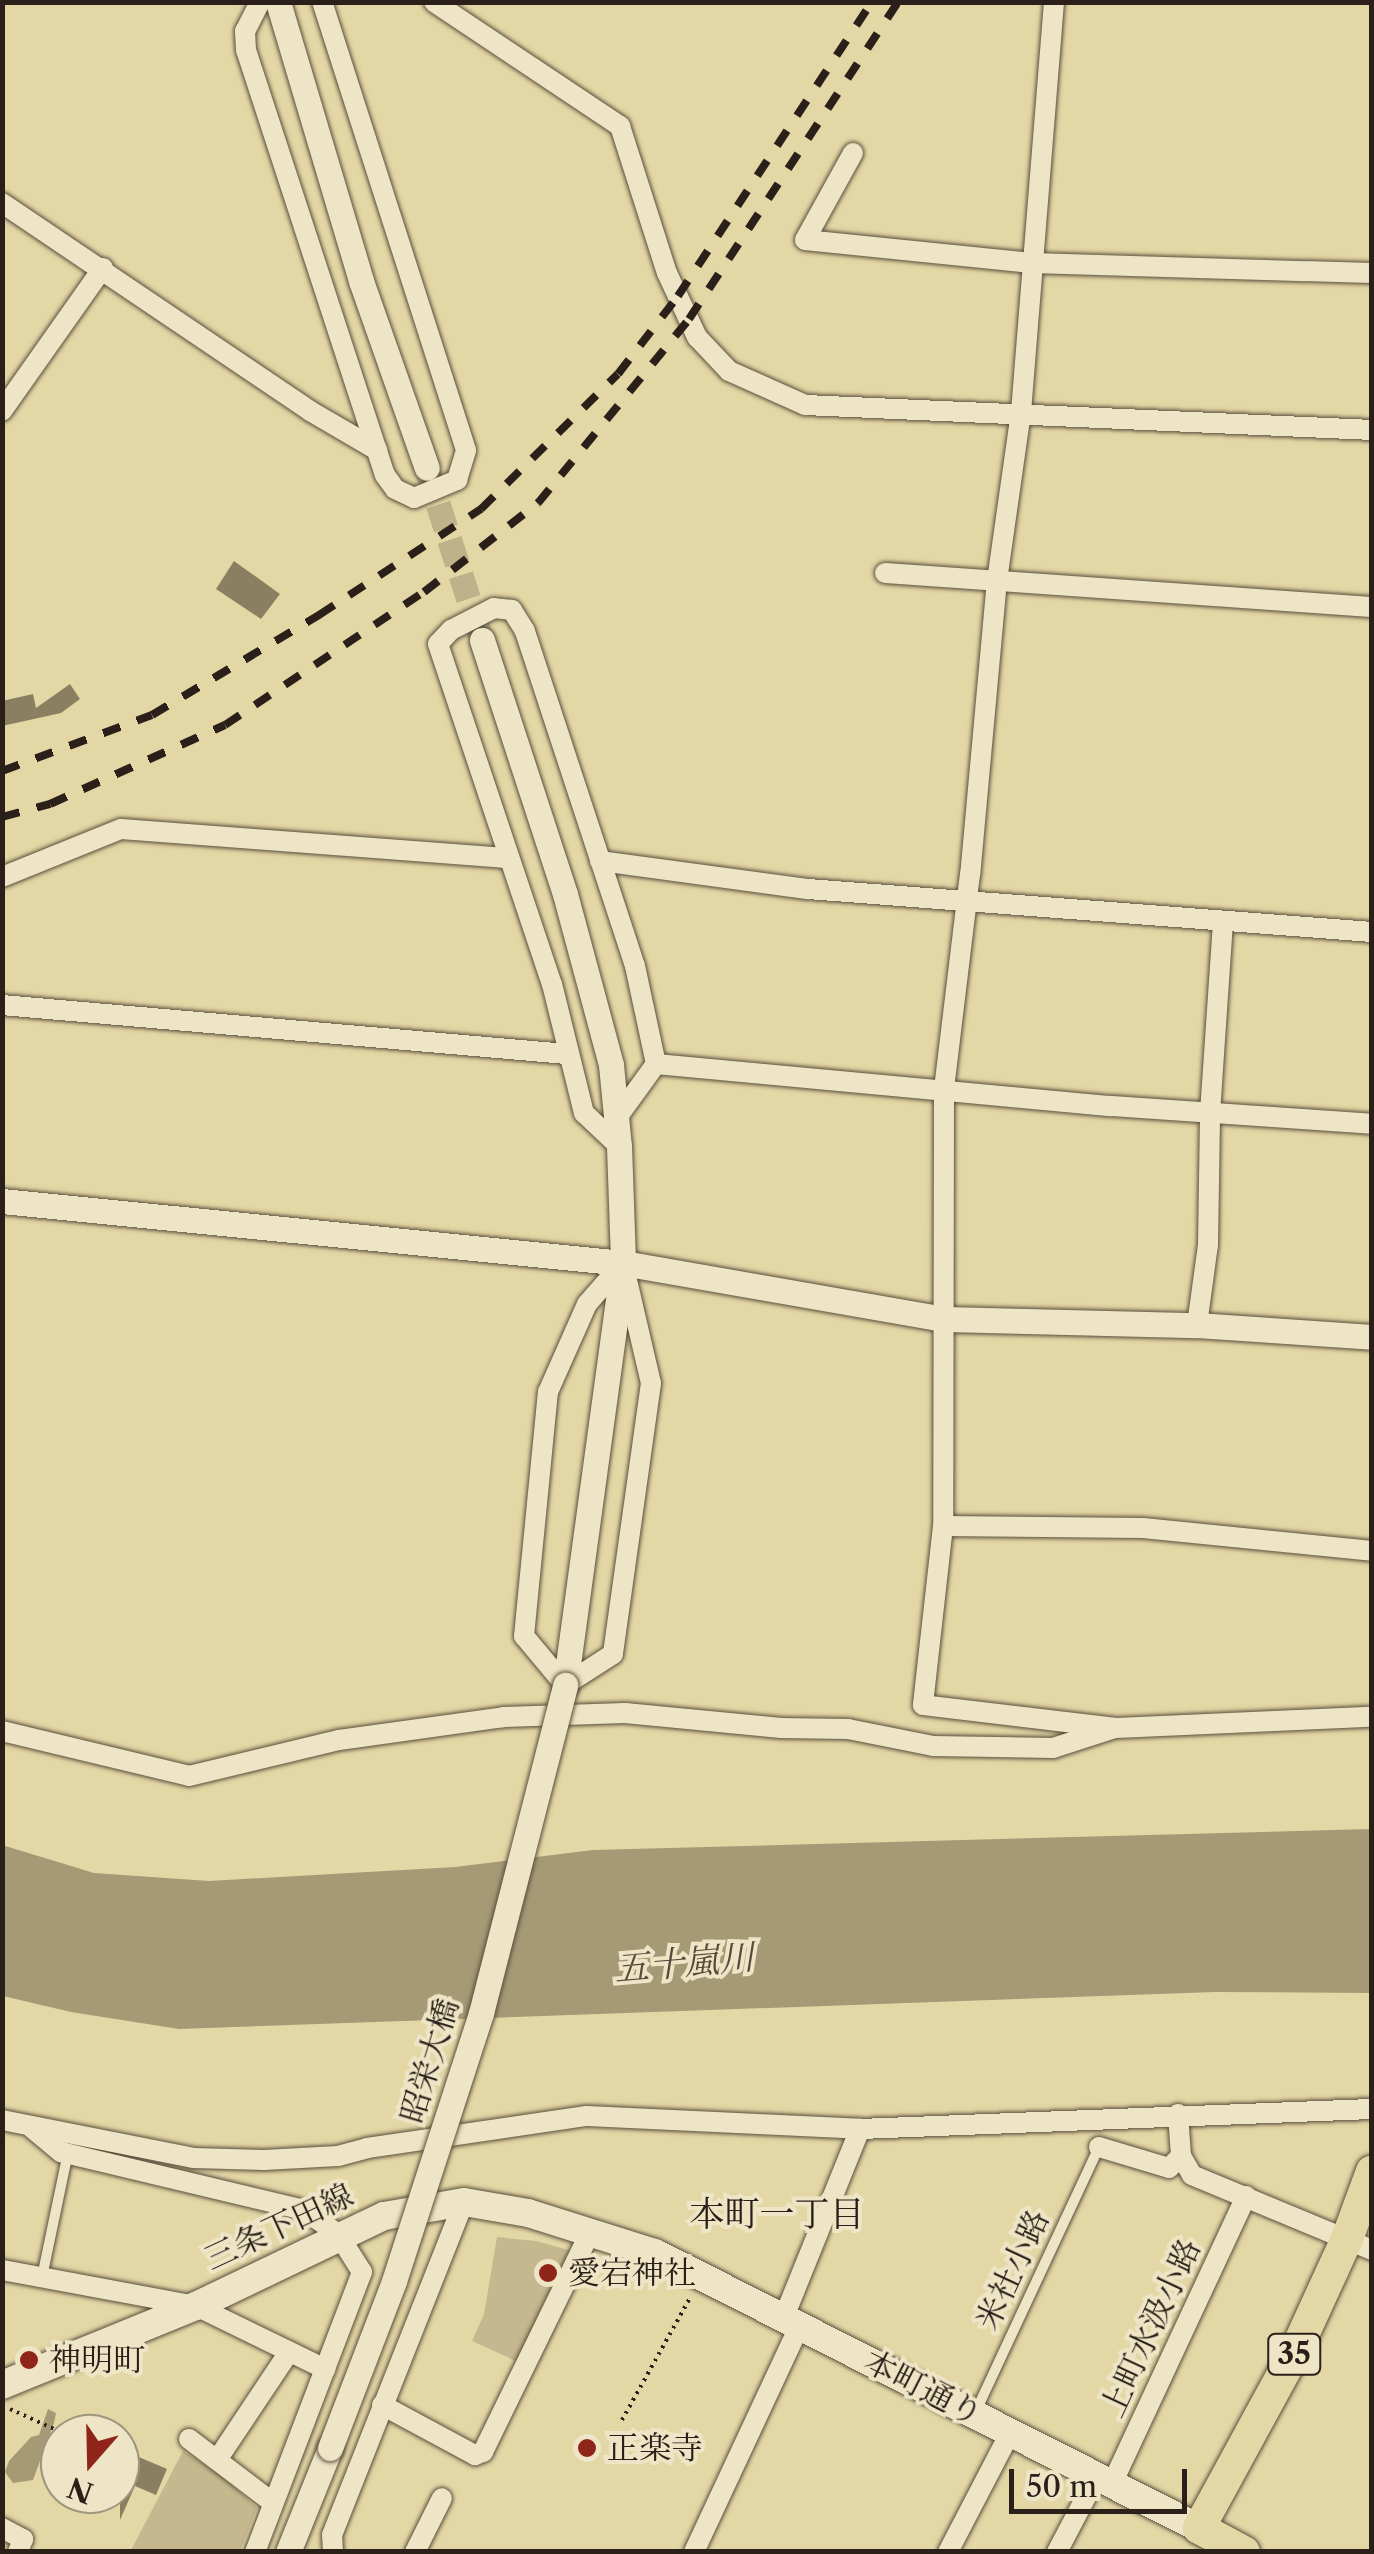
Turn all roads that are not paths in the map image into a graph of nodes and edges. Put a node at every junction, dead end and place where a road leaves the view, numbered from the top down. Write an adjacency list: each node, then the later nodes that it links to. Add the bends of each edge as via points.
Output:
1 (260, 2): 14 (street, via 245,31 246,50)
2 (278, 2): 15 (street, via 361,281)
3 (434, 2): 12 (street, via 620,126 667,273 697,337 730,371 805,404)
4 (1054, 2): 8 (street)
5 (324, 3): 14 (street, via 466,450 457,480 414,498 395,489)
6 (853, 153): 8 (street, via 805,240)
7 (2, 203): 9 (street)
8 (1032, 263): 10 (street); 12 (street)
9 (103, 268): 11 (street); 14 (street)
10 (1372, 272)
11 (2, 411)
12 (1021, 412): 13 (street); 17 (street)
13 (1372, 430)
14 (377, 450)
15 (427, 468)
16 (885, 573): 17 (street)
17 (997, 580): 18 (street); 23 (street)
18 (1372, 607)
19 (482, 640): 31 (street, 昭栄大橋, via 564,894 611,1065)
20 (509, 858): 21 (street, via 438,644 494,608 512,610 525,631); 22 (street, via 121,829); 27 (street, via 552,984)
21 (600, 861): 23 (street, via 808,889); 28 (street, via 635,966)
22 (2, 877)
23 (966, 899): 24 (street); 29 (street)
24 (1224, 922): 25 (street); 30 (street)
25 (1372, 932)
26 (2, 1006): 27 (street)
27 (567, 1054): 33 (street, via 584,1113)
28 (656, 1064): 29 (street); 31 (street)
29 (944, 1090): 30 (street); 36 (street)
30 (1210, 1113): 32 (street); 37 (street, via 1208,1245)
31 (616, 1119): 33 (street, 昭栄大橋)
32 (1372, 1124)
33 (619, 1146): 35 (street, 昭栄大橋)
34 (2, 1201): 35 (street)
35 (624, 1263): 36 (street); 41 (street, 昭栄大橋); 41 (street, via 651,1384 613,1654); 41 (street, via 587,1304 548,1392 524,1636)
36 (946, 1318): 37 (street); 39 (street)
37 (1197, 1326): 38 (street)
38 (1372, 1337)
39 (942, 1526): 40 (street, via 1142,1528); 43 (street, via 923,1706)
40 (1372, 1551)
41 (565, 1685): 79 (street, 昭栄大橋, bridge, via 481,2013 394,2281)
42 (1372, 1717): 43 (street)
43 (1116, 1728): 44 (street, via 1033,1748 934,1746 848,1730 626,1714 504,1717 339,1740 189,1776)
44 (2, 1732)
45 (1372, 2109): 46 (street)
46 (1178, 2114): 49 (street); 52 (street)
47 (2, 2120): 48 (street)
48 (30, 2126): 49 (street, via 194,2158 264,2160 338,2156 587,2116); 51 (street)
49 (860, 2129): 63 (street)
50 (1098, 2147): 52 (street, via 1169,2168); 68 (lane, 米社小路)
51 (68, 2153): 57 (street, via 304,2210); 61 (lane)
52 (1181, 2156): 54 (street, via 1192,2174)
53 (1372, 2171): 58 (main road, 35)
54 (1246, 2196): 58 (street); 72 (street, 上町水汲小路)
55 (464, 2202): 56 (main road, 三条下田線); 57 (main road, 三条下田線, via 384,2216); 67 (street)
56 (591, 2231): 59 (main road, 三条下田線); 67 (street, via 483,2452 474,2455)
57 (338, 2234): 62 (main road, 三条下田線); 65 (street, via 362,2272)
58 (1359, 2244): 76 (main road, 35)
59 (654, 2254): 63 (main road, 本町通り)
60 (2, 2270): 61 (street)
61 (42, 2277): 62 (street)
62 (196, 2306): 64 (street); 66 (main road, 三条下田線)
63 (792, 2322): 68 (main road, 本町通り); 82 (street)
64 (289, 2352): 65 (street); 71 (street)
65 (325, 2369): 74 (street)
66 (2, 2385)
67 (382, 2405): 80 (street, via 332,2535)
68 (975, 2414): 69 (main road, 本町通り)
69 (1010, 2433): 72 (main road, 本町通り); 83 (street)
70 (189, 2439): 71 (street)
71 (216, 2460): 74 (street)
72 (1104, 2482): 76 (main road, 本町通り); 84 (street, 上町水汲小路)
73 (442, 2498): 81 (street)
74 (272, 2502): 78 (street)
75 (2, 2528): 77 (street, via 23,2539)
76 (1195, 2539): 85 (main road, 本町通り)
77 (18, 2552)
78 (256, 2552)
79 (288, 2552)
80 (333, 2552)
81 (415, 2552)
82 (694, 2552)
83 (948, 2552)
84 (1057, 2552)
85 (1244, 2552)

